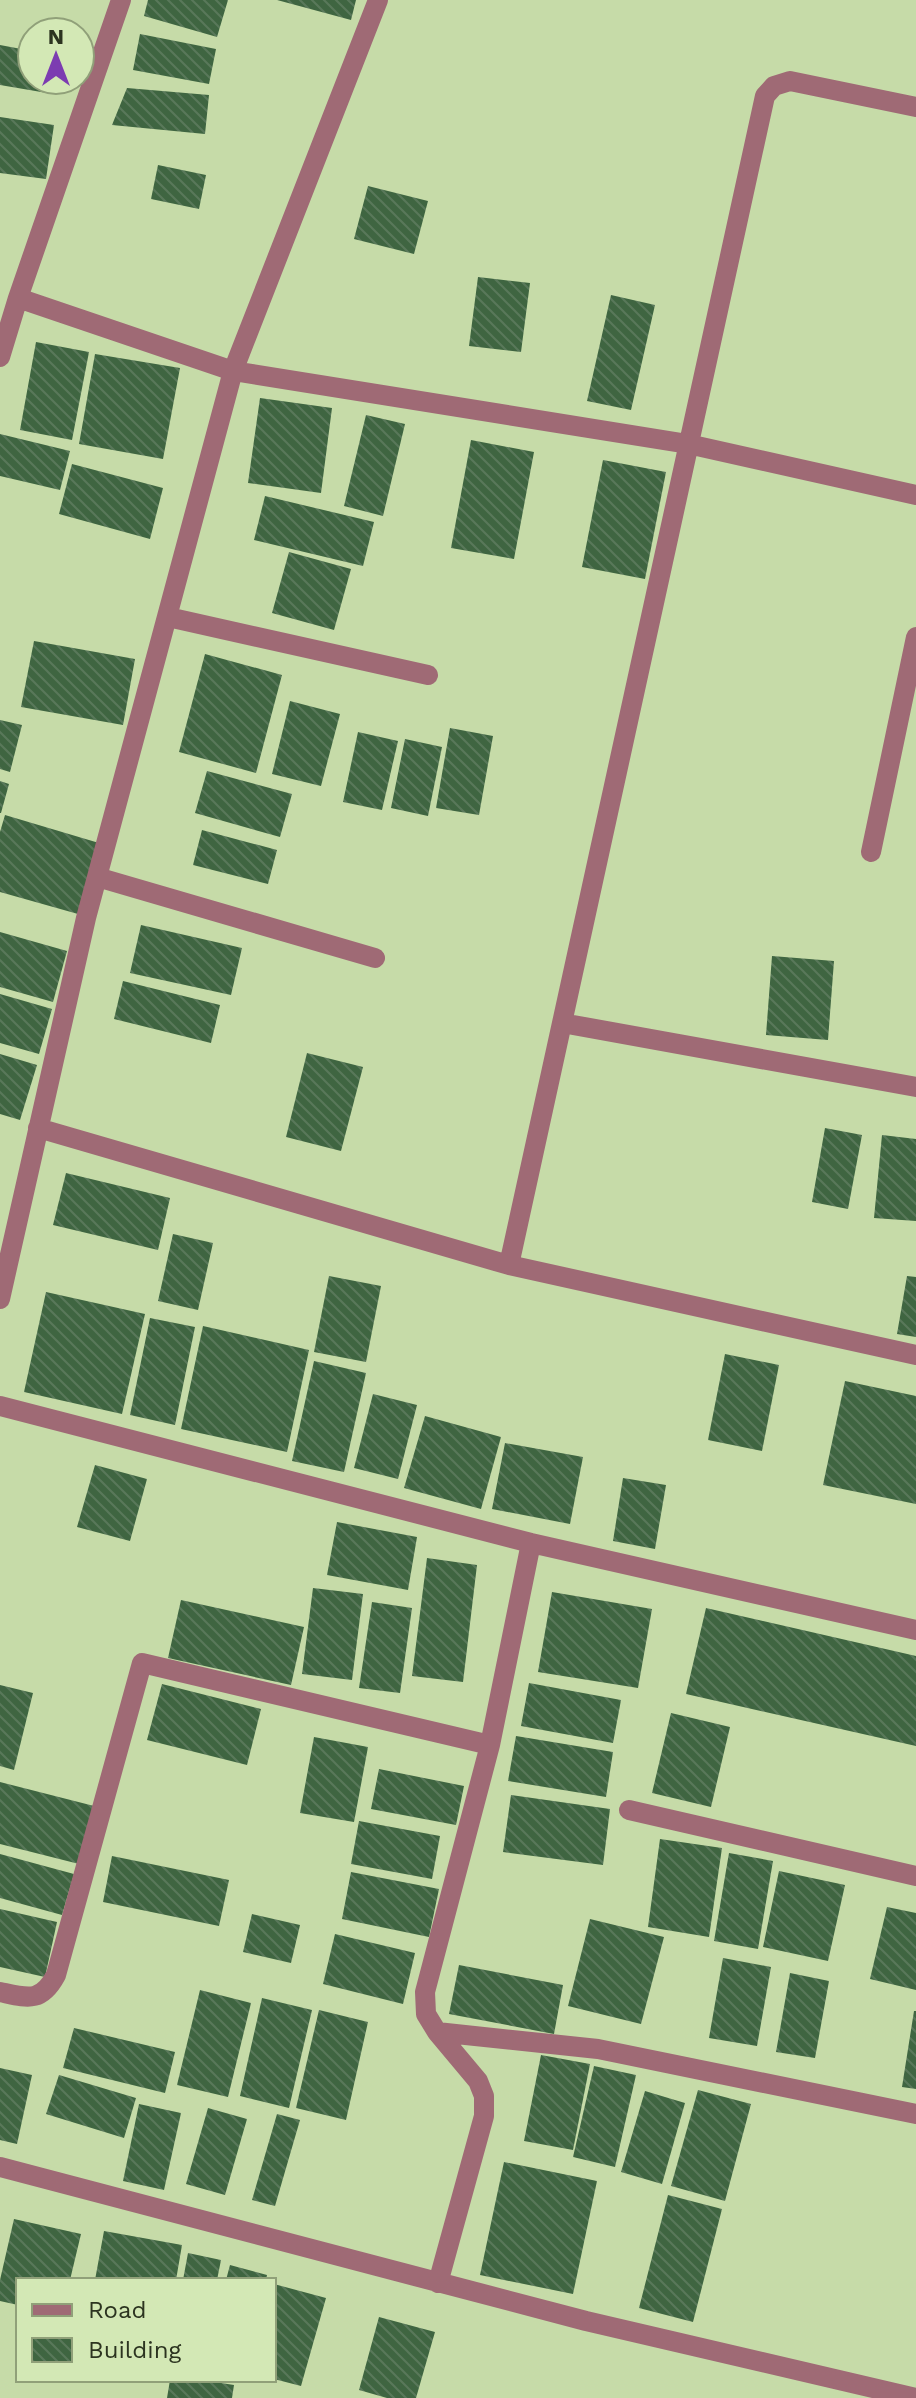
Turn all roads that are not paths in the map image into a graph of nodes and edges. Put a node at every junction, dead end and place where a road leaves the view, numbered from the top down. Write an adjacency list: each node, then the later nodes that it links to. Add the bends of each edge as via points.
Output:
1 (121, 0): 4 (street)
2 (378, 0): 6 (street)
3 (916, 107): 7 (street, via 790,81 765,96)
4 (18, 298): 5 (street); 6 (street)
5 (0, 357)
6 (233, 371): 7 (street); 9 (street)
7 (688, 444): 8 (street); 15 (street)
8 (916, 495)
9 (168, 617): 11 (street); 13 (street)
10 (916, 637): 12 (street)
11 (428, 675)
12 (871, 852)
13 (97, 877): 14 (street); 17 (street)
14 (375, 958)
15 (562, 1023): 16 (street); 18 (street)
16 (916, 1087)
17 (38, 1128): 18 (street); 19 (street)
18 (509, 1265): 20 (street)
19 (0, 1299)
20 (916, 1355)
21 (0, 1406): 22 (street)
22 (531, 1543): 23 (street); 24 (street)
23 (916, 1630)
24 (490, 1745): 27 (street, via 142,1663 56,1975 48,1991 32,1998); 28 (street, via 425,1992 426,2014)
25 (629, 1810): 26 (street)
26 (916, 1876)
27 (0, 1992)
28 (437, 2032): 29 (street, via 598,2049); 31 (street, via 478,2081 484,2096 484,2116)
29 (916, 2114)
30 (0, 2167): 31 (street)
31 (438, 2283): 32 (street)
32 (916, 2398)

